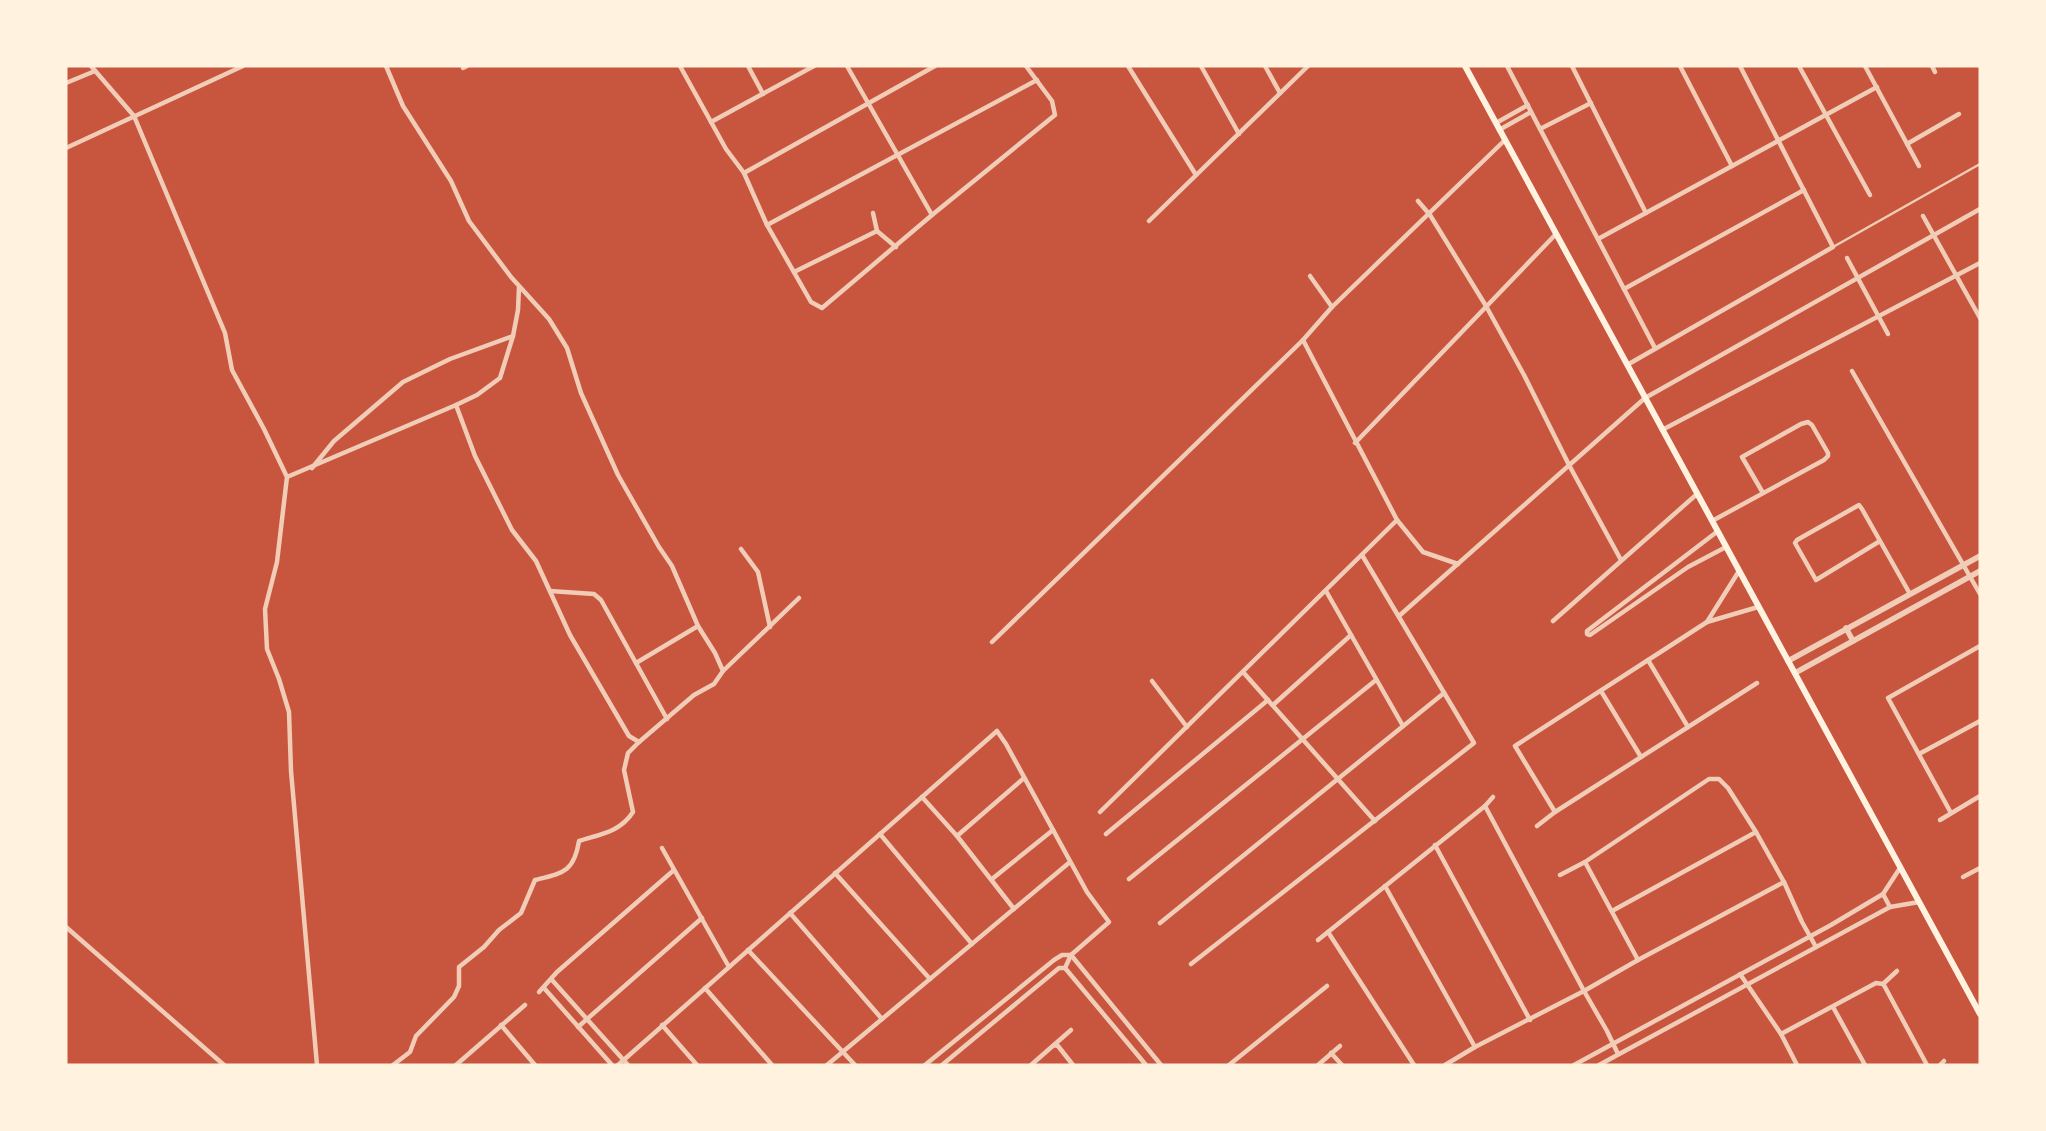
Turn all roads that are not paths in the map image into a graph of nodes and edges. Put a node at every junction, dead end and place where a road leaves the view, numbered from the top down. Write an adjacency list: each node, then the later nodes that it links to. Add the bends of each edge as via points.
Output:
1 (91, 66): 22 (street)
2 (242, 66): 35 (street)
3 (386, 66): 75 (street, via 403,106 450,181 469,220)
4 (680, 66): 36 (street)
5 (748, 66): 28 (street)
6 (814, 66): 28 (street)
7 (847, 66): 29 (street)
8 (935, 66): 29 (street)
9 (1026, 66): 24 (street)
10 (1128, 66): 50 (street)
11 (1201, 66): 40 (street)
12 (1265, 66): 27 (street)
13 (1308, 66): 27 (street)
14 (1465, 66): 37 (main road)
15 (1507, 66): 31 (street)
16 (1572, 66): 30 (street)
17 (1680, 66): 47 (street)
18 (1740, 66): 42 (street)
19 (1799, 66): 34 (street)
20 (1865, 66): 26 (street)
21 (1932, 66): 23 (street)
22 (95, 71): 25 (street); 35 (street)
23 (1935, 72)
24 (1037, 80): 45 (street); 57 (street, via 1052,101 1055,115)
25 (66, 83)
26 (1877, 87): 34 (street); 43 (street)
27 (1280, 93): 40 (street)
28 (763, 94): 36 (street)
29 (868, 102): 45 (street); 49 (street)
30 (1591, 103): 38 (street); 56 (street)
31 (1528, 105): 32 (street); 37 (street)
32 (1531, 112): 38 (street); 39 (street)
33 (1959, 114): 43 (street)
34 (1825, 115): 42 (street); 52 (street)
35 (134, 116): 44 (street); 93 (street, via 225,333 232,370)
36 (711, 122): 49 (street)
37 (1496, 123): 39 (main road)
38 (1540, 128): 66 (street)
39 (1499, 130): 41 (main road)
40 (1238, 134): 50 (street)
41 (1505, 140): 58 (street); 64 (main road)
42 (1778, 141): 47 (street); 51 (street)
43 (1907, 144): 48 (street)
44 (66, 148)
45 (897, 154): 57 (street); 62 (street)
46 (1980, 164): 67 (lane)
47 (1732, 166): 56 (street)
48 (1919, 166)
49 (744, 174): 62 (street)
50 (1196, 175): 61 (street)
51 (1804, 190): 67 (street); 76 (street)
52 (1870, 195)
53 (1418, 201): 58 (street)
54 (1978, 210): 60 (street); 65 (street)
55 (873, 213): 63 (street)
56 (1646, 213): 66 (street)
57 (932, 215): 68 (street)
58 (1430, 215): 77 (street); 78 (street)
59 (1923, 216): 65 (street)
60 (1980, 218)
61 (1149, 221)
62 (768, 224): 71 (street)
63 (877, 231): 68 (street); 71 (street)
64 (1556, 234): 77 (street); 85 (main road)
65 (1933, 234): 72 (street); 74 (street)
66 (1598, 239): 76 (street)
67 (1833, 246): 84 (street)
68 (896, 247): 71 (street, via 822,308 811,302)
69 (1847, 258): 74 (street)
70 (1980, 263): 72 (street)
71 (794, 272)
72 (1956, 275): 79 (street); 80 (street)
73 (1310, 276): 78 (street)
74 (1857, 277): 79 (street); 87 (street)
75 (519, 287): 82 (street); 121 (street, via 549,319 567,348 581,393 618,475 672,566)
76 (1624, 289): 84 (street)
77 (1486, 306): 90 (street); 91 (street)
78 (1332, 307): 83 (street)
79 (1879, 317): 81 (street); 89 (street)
80 (1980, 318)
81 (1888, 334)
82 (513, 336): 88 (street, via 500,378); 92 (street, via 403,382 334,441)
83 (1303, 340): 90 (street); 126 (street)
84 (1655, 348): 85 (street)
85 (1627, 365): 87 (main road)
86 (1852, 371): 107 (street)
87 (1645, 398): 89 (main road); 91 (street)
88 (456, 405): 92 (street); 112 (street, via 476,456 512,530 536,561)
89 (1662, 430): 94 (main road)
90 (1355, 443): 96 (street)
91 (1569, 465): 105 (street); 106 (street)
92 (312, 468): 93 (street)
93 (287, 478): 230 (street, via 277,562 265,609 268,649 289,712 291,772)
94 (1697, 494): 97 (main road); 105 (street)
95 (1763, 494): 95 (street, via 1828,456 1808,422 1742,457); 97 (street)
96 (1398, 520): 102 (street); 106 (street, via 1423,552)
97 (1712, 521): 98 (main road)
98 (1718, 531): 100 (main road); 104 (street)
99 (1880, 541): 99 (street, via 1859,505 1795,543 1816,580); 114 (street)
100 (1726, 547): 108 (street); 109 (main road)
101 (741, 549): 122 (street, via 758,572)
102 (1362, 555): 113 (street); 118 (street)
103 (1980, 556): 107 (street)
104 (1682, 558): 108 (street); 108 (street, via 1587,631 1588,634)
105 (1621, 560): 119 (street)
106 (1458, 564): 118 (street)
107 (1963, 566): 111 (street); 114 (street)
108 (1688, 567)
109 (1739, 571): 117 (main road); 120 (street)
110 (1980, 571): 111 (street)
111 (1970, 576): 115 (street); 125 (street)
112 (550, 591): 130 (street, via 594,594 601,600); 147 (street, via 570,635 629,736)
113 (1326, 591): 124 (street); 132 (street)
114 (1910, 594): 123 (street)
115 (1980, 594)
116 (799, 598): 122 (street)
117 (1758, 607): 120 (street); 129 (main road)
118 (1399, 616): 138 (street)
119 (1553, 621)
120 (1707, 622): 128 (street)
121 (698, 626): 130 (street); 131 (street)
122 (770, 627): 131 (street)
123 (1846, 628): 125 (street); 129 (street)
124 (1350, 635): 134 (street); 140 (street)
125 (1853, 641): 133 (street)
126 (992, 642)
127 (1980, 646): 148 (street, via 1888,698)
128 (1648, 660): 137 (street); 145 (street)
129 (1788, 661): 133 (main road)
130 (636, 663): 141 (street)
131 (723, 671): 141 (street, via 714,684 694,696)
132 (1243, 672): 139 (street); 143 (street)
133 (1794, 673): 171 (main road)
134 (1376, 680): 144 (street); 146 (street)
135 (1152, 681): 143 (street)
136 (1757, 683): 145 (street)
137 (1601, 691): 149 (street); 157 (street, via 1515,746)
138 (1444, 693): 144 (street); 160 (street, via 1474,743)
139 (1268, 700): 140 (street); 165 (street)
140 (1273, 705): 146 (street)
141 (667, 720): 147 (street)
142 (1980, 721): 148 (street)
143 (1187, 726): 156 (street)
144 (1403, 726): 151 (street)
145 (1688, 727): 149 (street)
146 (1303, 739): 151 (street); 178 (street)
147 (639, 742): 231 (street, via 628,753 624,770 633,812 627,821 618,828 580,841 576,858 567,870 535,880 520,913 458,967 459,986 454,996 416,1036 410,1052)
148 (1919, 754): 158 (street)
149 (1641, 757): 157 (street)
150 (1024, 778): 153 (street, via 997,731); 162 (street); 166 (street)
151 (1338, 779): 160 (street); 188 (street)
152 (1980, 796): 158 (street)
153 (922, 797): 164 (street); 166 (street)
154 (1493, 797): 155 (street)
155 (1485, 806): 167 (street); 209 (street)
156 (1100, 812)
157 (1556, 812): 161 (street)
158 (1951, 813): 159 (street)
159 (1940, 820)
160 (1375, 821): 198 (street)
161 (1537, 826)
162 (1053, 830): 169 (street); 177 (street)
163 (1756, 832): 170 (street, via 1720,779 1709,780); 179 (street); 185 (street)
164 (880, 834): 174 (street); 193 (street)
165 (1106, 834)
166 (957, 836): 177 (street)
167 (1435, 845): 180 (street); 215 (street)
168 (662, 848): 173 (street)
169 (1070, 862): 184 (street); 196 (street, via 1109,922)
170 (1585, 862): 175 (street); 185 (street)
171 (1900, 868): 181 (street); 182 (main road)
172 (1980, 868): 176 (street)
173 (674, 870): 187 (street); 204 (street, via 557,972)
174 (835, 873): 186 (street); 203 (street)
175 (1560, 875)
176 (1963, 877)
177 (992, 879): 184 (street)
178 (1129, 879)
179 (1784, 882): 191 (street); 197 (street)
180 (1385, 886): 190 (street); 224 (street)
181 (1882, 894): 183 (street); 191 (street)
182 (1919, 902): 183 (street); 212 (main road)
183 (1890, 907): 194 (street)
184 (1014, 909): 193 (street)
185 (1612, 911): 197 (street)
186 (790, 913): 195 (street); 213 (street)
187 (702, 918): 199 (street); 214 (street)
188 (1160, 922)
189 (66, 927): 229 (street)
190 (1328, 932): 192 (street); 250 (street)
191 (1810, 936): 194 (street); 202 (street)
192 (1318, 940)
193 (972, 944): 203 (street)
194 (1816, 947): 205 (street)
195 (748, 950): 199 (street); 225 (street)
196 (1071, 955): 200 (street); 241 (street, via 1062,954 1054,960); 246 (street)
197 (1638, 960): 209 (street)
198 (1191, 964)
199 (729, 967): 208 (street)
200 (1066, 968): 242 (street, via 1060,968); 245 (street)
201 (1897, 971): 206 (street)
202 (1740, 974): 205 (street); 221 (street)
203 (930, 979): 213 (street)
204 (552, 980): 214 (street); 218 (street, via 541,990)
205 (1747, 984): 220 (street); 227 (street)
206 (1883, 984): 211 (street, via 1876,983); 256 (street)
207 (1327, 986): 247 (street)
208 (705, 988): 217 (street); 238 (street)
209 (1584, 991): 215 (street); 221 (street)
210 (525, 1005): 216 (street)
211 (1833, 1007): 220 (street); 255 (street)
212 (1980, 1014)
213 (882, 1019): 225 (street)
214 (588, 1020): 218 (street); 228 (street)
215 (1530, 1020): 224 (street)
216 (501, 1025): 232 (street); 233 (street)
217 (662, 1026): 228 (street); 237 (street)
218 (578, 1027): 234 (street)
219 (1071, 1030): 222 (street)
220 (1781, 1034): 254 (street)
221 (1613, 1043): 227 (street); 252 (street)
222 (1054, 1045): 243 (street); 244 (street)
223 (1340, 1046): 226 (street)
224 (1475, 1047): 251 (street)
225 (843, 1051): 239 (street); 240 (street)
226 (1331, 1053): 248 (street); 249 (street)
227 (1618, 1054): 253 (street)
228 (624, 1060): 235 (street); 236 (street)
229 (224, 1065)
230 (317, 1065)
231 (393, 1065)
232 (456, 1065)
233 (535, 1065)
234 (612, 1065)
235 (618, 1065)
236 (628, 1065)
237 (697, 1065)
238 (772, 1065)
239 (827, 1065)
240 (855, 1065)
241 (925, 1065)
242 (942, 1065)
243 (1031, 1065)
244 (1073, 1065)
245 (1146, 1065)
246 (1161, 1065)
247 (1229, 1065)
248 (1318, 1065)
249 (1342, 1065)
250 (1414, 1065)
251 (1445, 1065)
252 (1574, 1065)
253 (1599, 1065)
254 (1798, 1065)
255 (1865, 1065)
256 (1927, 1065)

